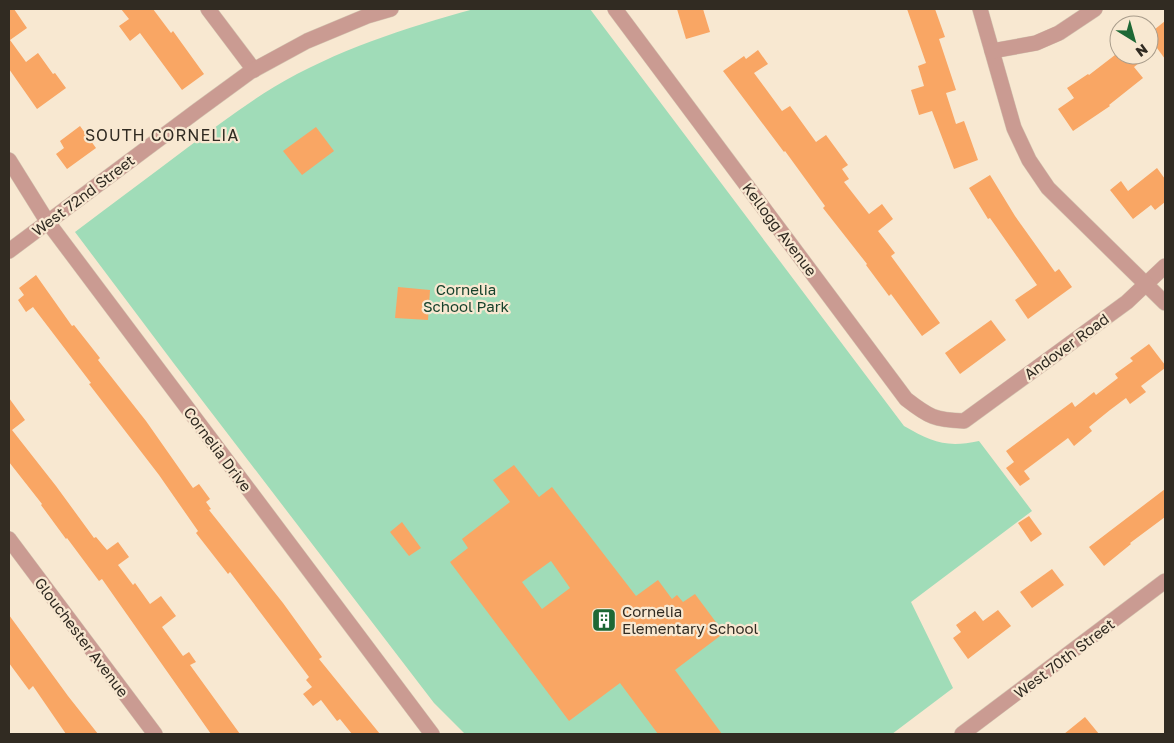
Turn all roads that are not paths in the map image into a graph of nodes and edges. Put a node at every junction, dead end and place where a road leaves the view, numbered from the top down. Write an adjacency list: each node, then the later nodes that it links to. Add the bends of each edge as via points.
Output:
1 (208, 9): 7 (street)
2 (392, 9): 7 (street, West 72nd Street, via 307,41)
3 (615, 9): 14 (street, Kellogg Avenue, via 906,399 923,412 942,420)
4 (980, 9): 6 (street)
5 (1095, 9): 6 (street, via 1059,33 1036,43)
6 (992, 51): 12 (street, via 1014,128 1029,160 1048,188)
7 (254, 70): 9 (street, West 72nd Street)
8 (9, 160): 9 (street, Cornelia Drive)
9 (47, 221): 10 (street, West 72nd Street); 18 (street, Cornelia Drive)
10 (9, 250)
11 (1165, 266): 12 (street, Andover Road)
12 (1146, 285): 13 (street); 14 (street, Andover Road)
13 (1165, 303)
14 (964, 421)
15 (9, 539): 17 (street, Glouchester Avenue)
16 (1165, 581): 19 (street, West 70th Street)
17 (155, 734)
18 (432, 734)
19 (962, 734)

